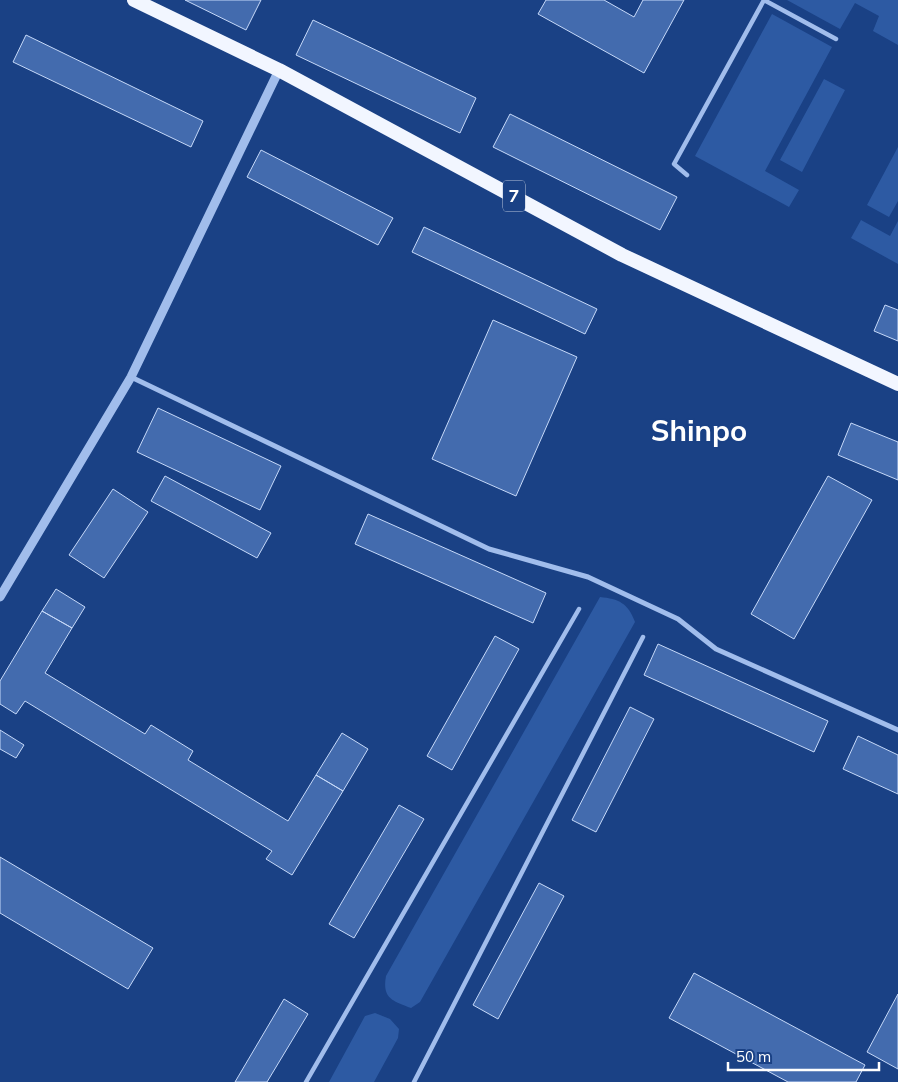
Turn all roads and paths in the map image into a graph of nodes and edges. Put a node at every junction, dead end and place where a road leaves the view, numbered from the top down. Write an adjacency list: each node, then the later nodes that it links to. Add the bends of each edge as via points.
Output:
1 (134, 0): 4 (highway, 7)
2 (764, 0): 3 (street); 5 (street, via 674,164)
3 (836, 39)
4 (279, 70): 6 (street); 7 (highway, 7, via 622,255)
5 (687, 175)
6 (131, 378): 8 (street); 11 (street, via 490,549 588,577 678,619 716,649)
7 (898, 384)
8 (0, 598)
9 (579, 608): 12 (street)
10 (643, 637): 13 (street)
11 (898, 730)
12 (306, 1082)
13 (414, 1082)

